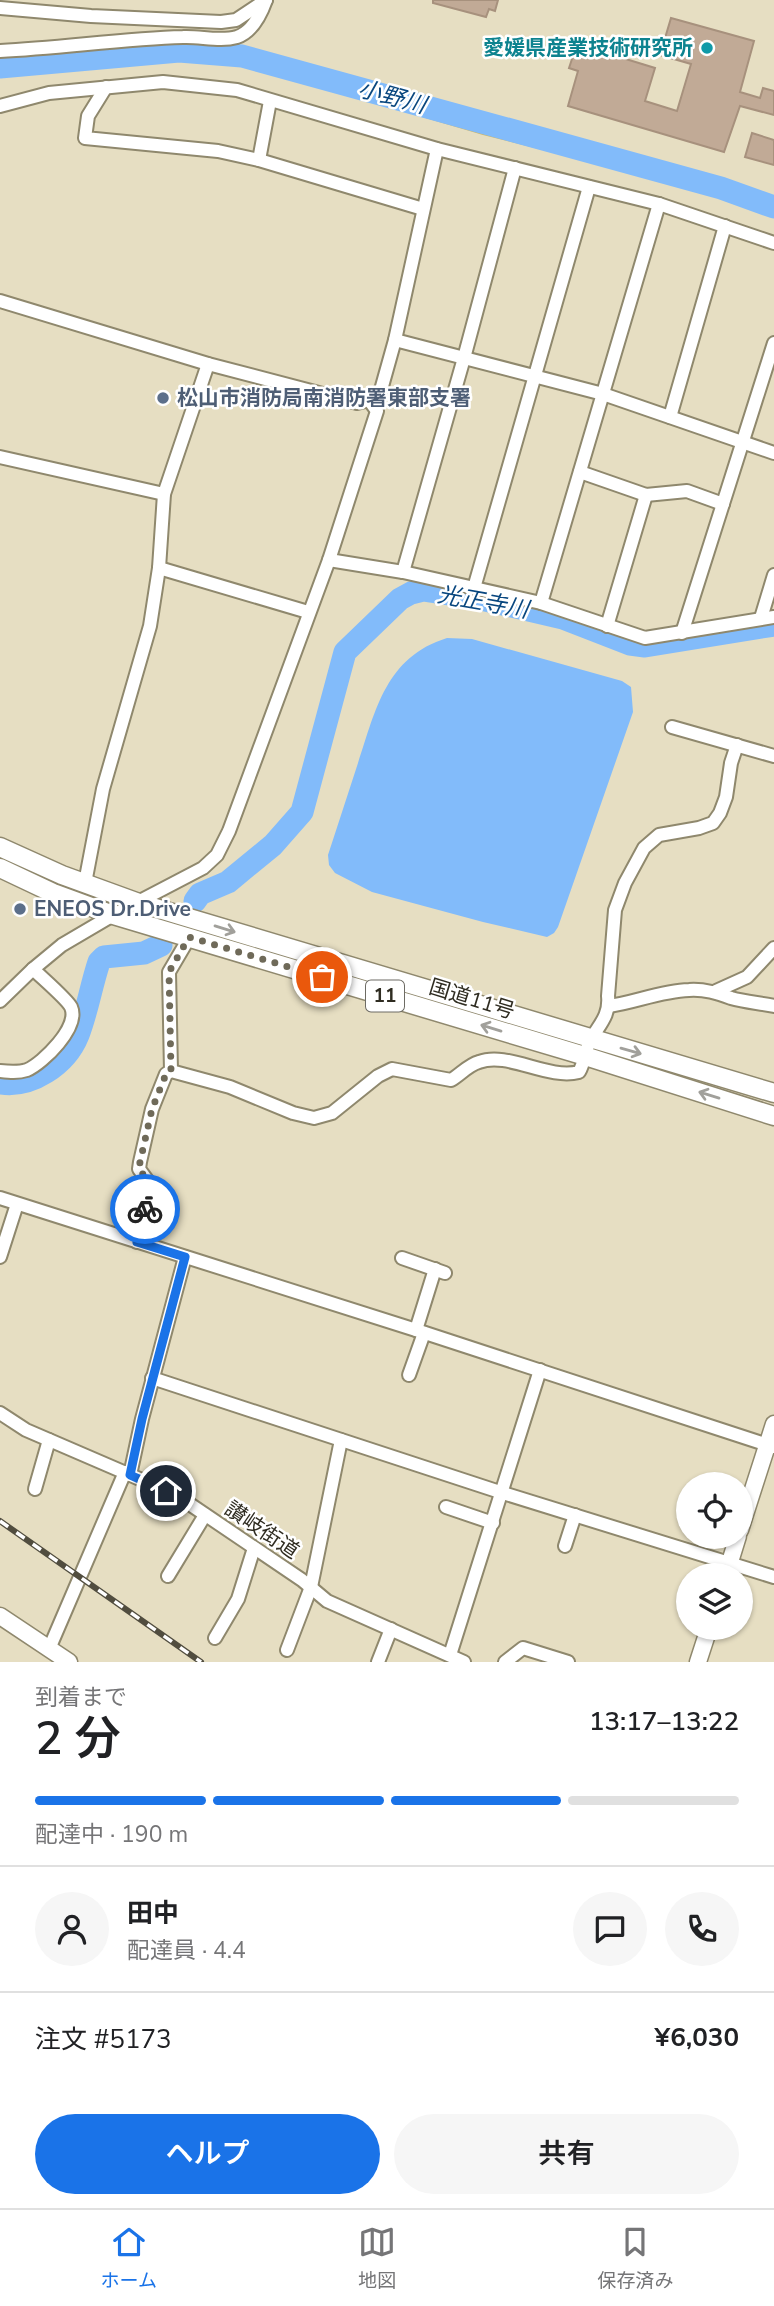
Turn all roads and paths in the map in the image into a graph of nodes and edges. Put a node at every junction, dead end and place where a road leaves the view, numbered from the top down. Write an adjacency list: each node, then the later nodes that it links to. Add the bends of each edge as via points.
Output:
1 (0, 8): 2 (street, via 221,22 236,20 265,0 261,13 239,37 185,36)
2 (0, 51)
3 (106, 87): 4 (street, via 163,82 237,90); 5 (street, via 49,93); 7 (street, via 88,116 85,138 218,151)
4 (270, 101): 6 (street); 7 (street)
5 (0, 106)
6 (436, 149): 8 (street); 11 (street)
7 (259, 160): 11 (street)
8 (515, 168): 9 (street); 17 (street)
9 (589, 187): 10 (street); 19 (street)
10 (659, 204): 12 (street); 20 (street)
11 (424, 209): 15 (street)
12 (725, 226): 13 (street); 22 (street)
13 (774, 243)
14 (0, 301): 18 (street)
15 (395, 340): 17 (street); 21 (street, via 381,390)
16 (774, 343): 23 (street)
17 (464, 358): 19 (street); 32 (street)
18 (208, 364): 21 (street, via 357,403); 27 (street)
19 (534, 376): 20 (street); 34 (street)
20 (603, 394): 22 (street); 26 (street)
21 (369, 400): 30 (street, via 377,411)
22 (670, 417): 23 (street)
23 (743, 442): 24 (street); 29 (street)
24 (774, 453)
25 (0, 457): 27 (street)
26 (580, 472): 28 (street); 35 (street)
27 (164, 494): 31 (street)
28 (646, 495): 29 (street, via 687,491); 38 (street)
29 (723, 503): 39 (street)
30 (328, 560): 32 (street); 36 (street)
31 (159, 568): 36 (street); 45 (street, via 150,626 103,789)
32 (403, 572): 34 (street)
33 (774, 575): 37 (street)
34 (474, 588): 35 (street)
35 (541, 603): 38 (street)
36 (308, 612): 46 (street, via 217,855 203,868)
37 (767, 618): 39 (street)
38 (607, 626): 39 (street, via 645,638)
39 (682, 633)
40 (672, 727): 41 (street)
41 (737, 745): 42 (street); 53 (street, via 726,797 713,823 659,835 644,848 625,883 615,910)
42 (774, 756)
43 (0, 848): 45 (highway, 国道11号 / 11)
44 (0, 869): 47 (highway, 国道11号 / 11)
45 (85, 883): 46 (highway, 国道11号 / 11)
46 (139, 903): 47 (street); 55 (highway, 国道11号 / 11, one-way to 55)
47 (113, 915): 48 (highway, 国道11号 / 11); 50 (street, via 62,945)
48 (189, 937): 55 (highway, 国道11号 / 11, one-way to 48); 57 (street, via 169,972)
49 (774, 948): 51 (street, via 747,977)
50 (33, 969): 52 (street); 56 (street, via 71,1006 70,1024 61,1041 34,1067)
51 (716, 992): 53 (street, via 661,993); 54 (street)
52 (0, 1001)
53 (609, 1006): 55 (street)
54 (774, 1006)
55 (588, 1048): 57 (street, via 579,1072 571,1074 493,1060 472,1065 451,1080 392,1069 332,1113 314,1118); 58 (highway, 国道11号 / 11, one-way to 58); 59 (highway, 国道11号 / 11, one-way to 55)
56 (0, 1071)
57 (171, 1071): 62 (street, via 152,1109 140,1162 150,1190)
58 (774, 1093)
59 (774, 1116)
60 (0, 1198): 61 (street)
61 (17, 1203): 62 (street); 63 (street)
62 (137, 1242): 64 (street)
63 (0, 1257)
64 (185, 1257): 66 (street); 69 (street)
65 (402, 1258): 66 (street, via 440,1271)
66 (420, 1331): 67 (street); 68 (street)
67 (540, 1370): 74 (street); 77 (street)
68 (410, 1375)
69 (152, 1378): 73 (street); 75 (street)
70 (0, 1413): 72 (street, 讃岐街道)
71 (774, 1424): 74 (main road)
72 (49, 1440): 75 (street, 讃岐街道); 76 (street)
73 (341, 1440): 77 (street); 89 (street)
74 (771, 1446): 78 (main road)
75 (127, 1474): 80 (street, 讃岐街道); 94 (street)
76 (35, 1489)
77 (503, 1493): 81 (street); 82 (street)
78 (753, 1495)
79 (446, 1507): 82 (street)
80 (205, 1515): 84 (street, 讃岐街道); 87 (street)
81 (575, 1515): 83 (street); 85 (street)
82 (494, 1523): 96 (street)
83 (565, 1546)
84 (254, 1548): 89 (street, 讃岐街道); 92 (street, via 238,1599)
85 (711, 1563)
86 (753, 1573): 88 (street)
87 (168, 1576)
88 (774, 1577)
89 (311, 1587): 91 (street, 讃岐街道, via 337,1606); 95 (street)
90 (0, 1616): 94 (main road)
91 (391, 1629): 96 (street, 讃岐街道); 99 (street)
92 (215, 1638)
93 (705, 1640): 102 (main road)
94 (49, 1649): 98 (main road)
95 (287, 1650)
96 (450, 1655): 100 (street, 讃岐街道)
97 (561, 1661): 101 (street, via 523,1648)
98 (69, 1662)
99 (378, 1662)
100 (464, 1662)
101 (505, 1662)
102 (698, 1662)

